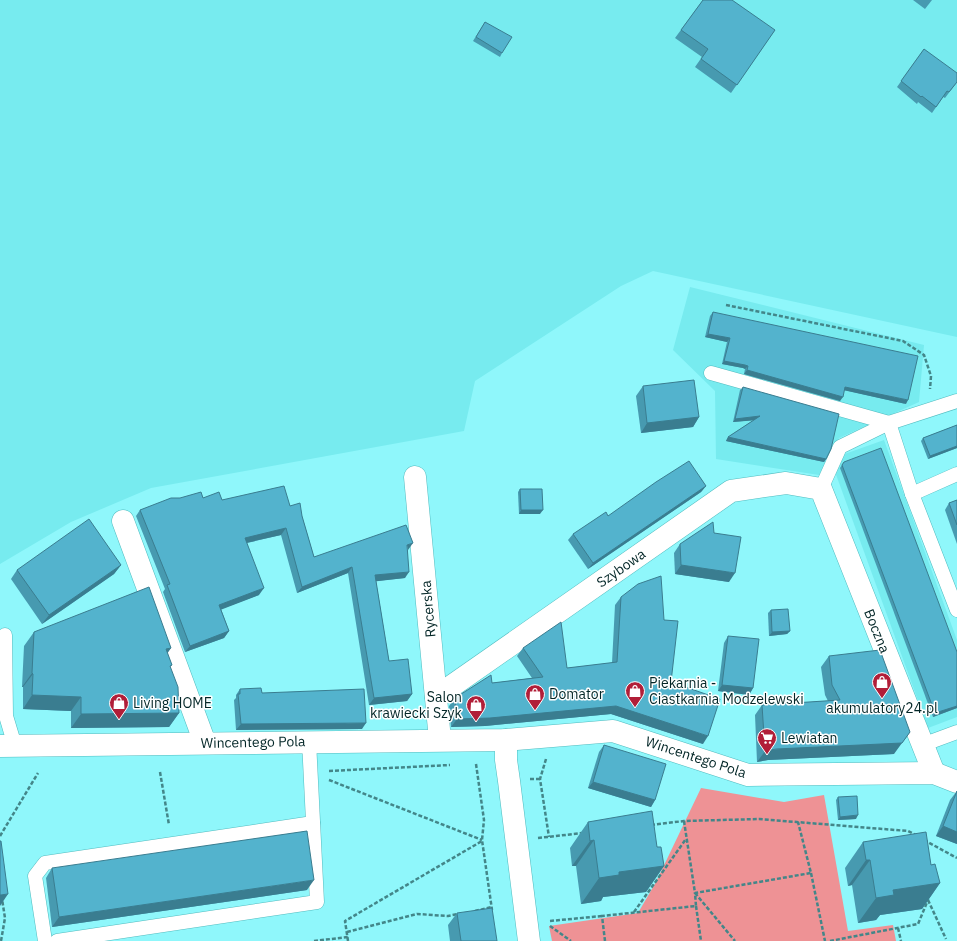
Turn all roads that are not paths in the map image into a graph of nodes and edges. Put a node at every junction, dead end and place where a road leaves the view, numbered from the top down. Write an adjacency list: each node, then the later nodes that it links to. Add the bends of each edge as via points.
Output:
1 (711, 373): 3 (lane)
2 (957, 401): 3 (lane)
3 (889, 423): 6 (lane, via 840,447); 7 (lane)
4 (957, 474): 7 (lane)
5 (416, 477): 11 (street, Rycerska)
6 (821, 489): 11 (street, Szybowa, via 786,483 731,491); 18 (street, Boczna)
7 (912, 494): 9 (lane)
8 (123, 521): 17 (street)
9 (957, 610)
10 (5, 635): 12 (lane)
11 (436, 697): 14 (street, Rycerska)
12 (3, 716): 19 (lane)
13 (957, 732): 18 (lane)
14 (440, 740): 15 (street, Wincentego Pola); 16 (street, Wincentego Pola)
15 (506, 740): 20 (street, Wincentego Pola, via 613,731 748,775); 25 (street, via 506,760)
16 (309, 742): 17 (street, Wincentego Pola); 22 (lane)
17 (205, 743): 19 (street, Wincentego Pola)
18 (922, 745): 20 (street, Boczna)
19 (7, 746)
20 (934, 773): 21 (street, Wincentego Pola)
21 (957, 782)
22 (313, 823): 23 (lane, via 45,863 35,876); 24 (lane, via 317,902)
23 (45, 941)
24 (57, 941)
25 (529, 941)

